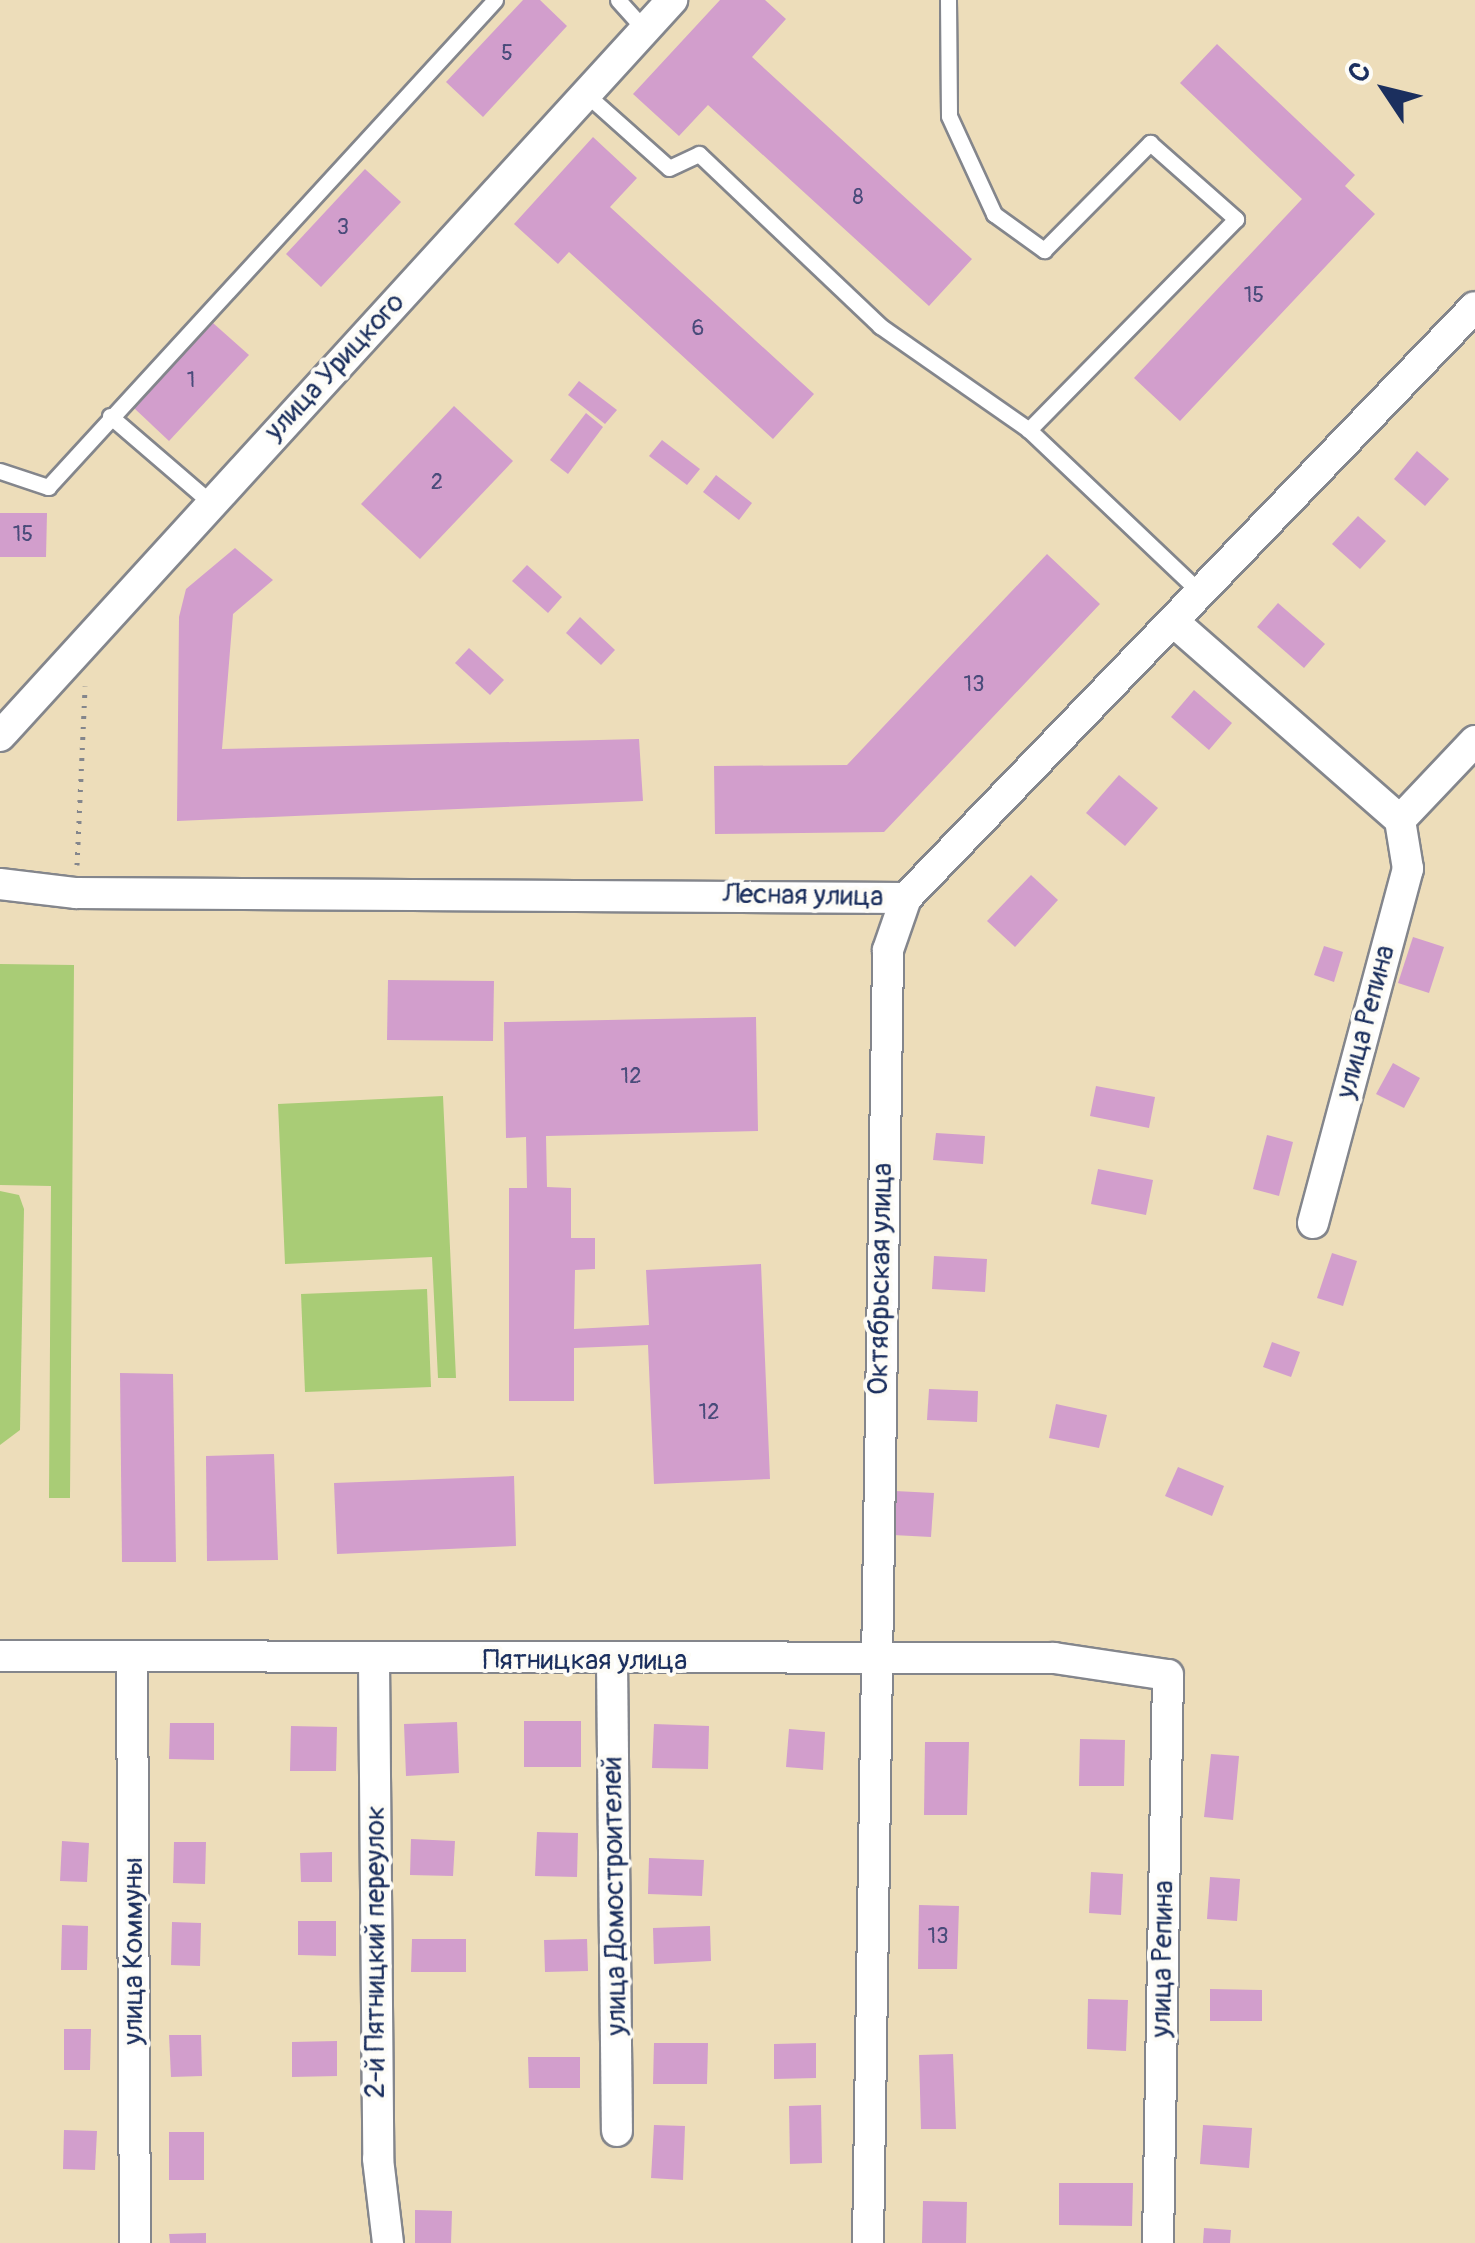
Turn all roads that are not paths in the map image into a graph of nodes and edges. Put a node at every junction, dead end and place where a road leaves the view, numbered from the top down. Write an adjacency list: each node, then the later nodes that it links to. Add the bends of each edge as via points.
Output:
1 (495, 0): 8 (lane)
2 (618, 0): 5 (lane)
3 (672, 0): 5 (street, улица Урицкого)
4 (948, 0): 9 (lane, via 949,116 994,214 1044,250 1150,144 1236,219)
5 (644, 30): 6 (street, улица Урицкого)
6 (586, 94): 9 (lane, via 669,168 699,154 880,326); 11 (street, улица Урицкого)
7 (1475, 307): 12 (street, Лесная улица)
8 (110, 416): 10 (lane, via 48,488); 11 (lane)
9 (1029, 430): 12 (lane)
10 (0, 471)
11 (210, 503): 14 (street, улица Урицкого)
12 (1200, 592): 13 (street, Лесная улица)
13 (1175, 624): 16 (street); 18 (street, Лесная улица)
14 (0, 736)
15 (1475, 741): 16 (street)
16 (1400, 820): 19 (street, улица Репина, via 1408,868)
17 (0, 884): 18 (street, Лесная улица, via 76,893)
18 (906, 898): 24 (street, Октябрьская улица, via 888,950)
19 (1313, 1222)
20 (0, 1656): 21 (street, Пятницкая улица)
21 (132, 1658): 22 (street, Пятницкая улица); 27 (street, улица Коммуны)
22 (374, 1661): 23 (street, Пятницкая улица); 28 (street, 2-й Пятницкий переулок, via 378,2159)
23 (612, 1662): 24 (street, Пятницкая улица); 26 (street, улица Домостроителей)
24 (872, 1662): 25 (street, Пятницкая улица, via 1054,1658); 29 (street, Октябрьская улица)
25 (1168, 1675): 30 (street, улица Репина)
26 (617, 2132)
27 (135, 2243)
28 (388, 2243)
29 (868, 2243)
30 (1158, 2243)

